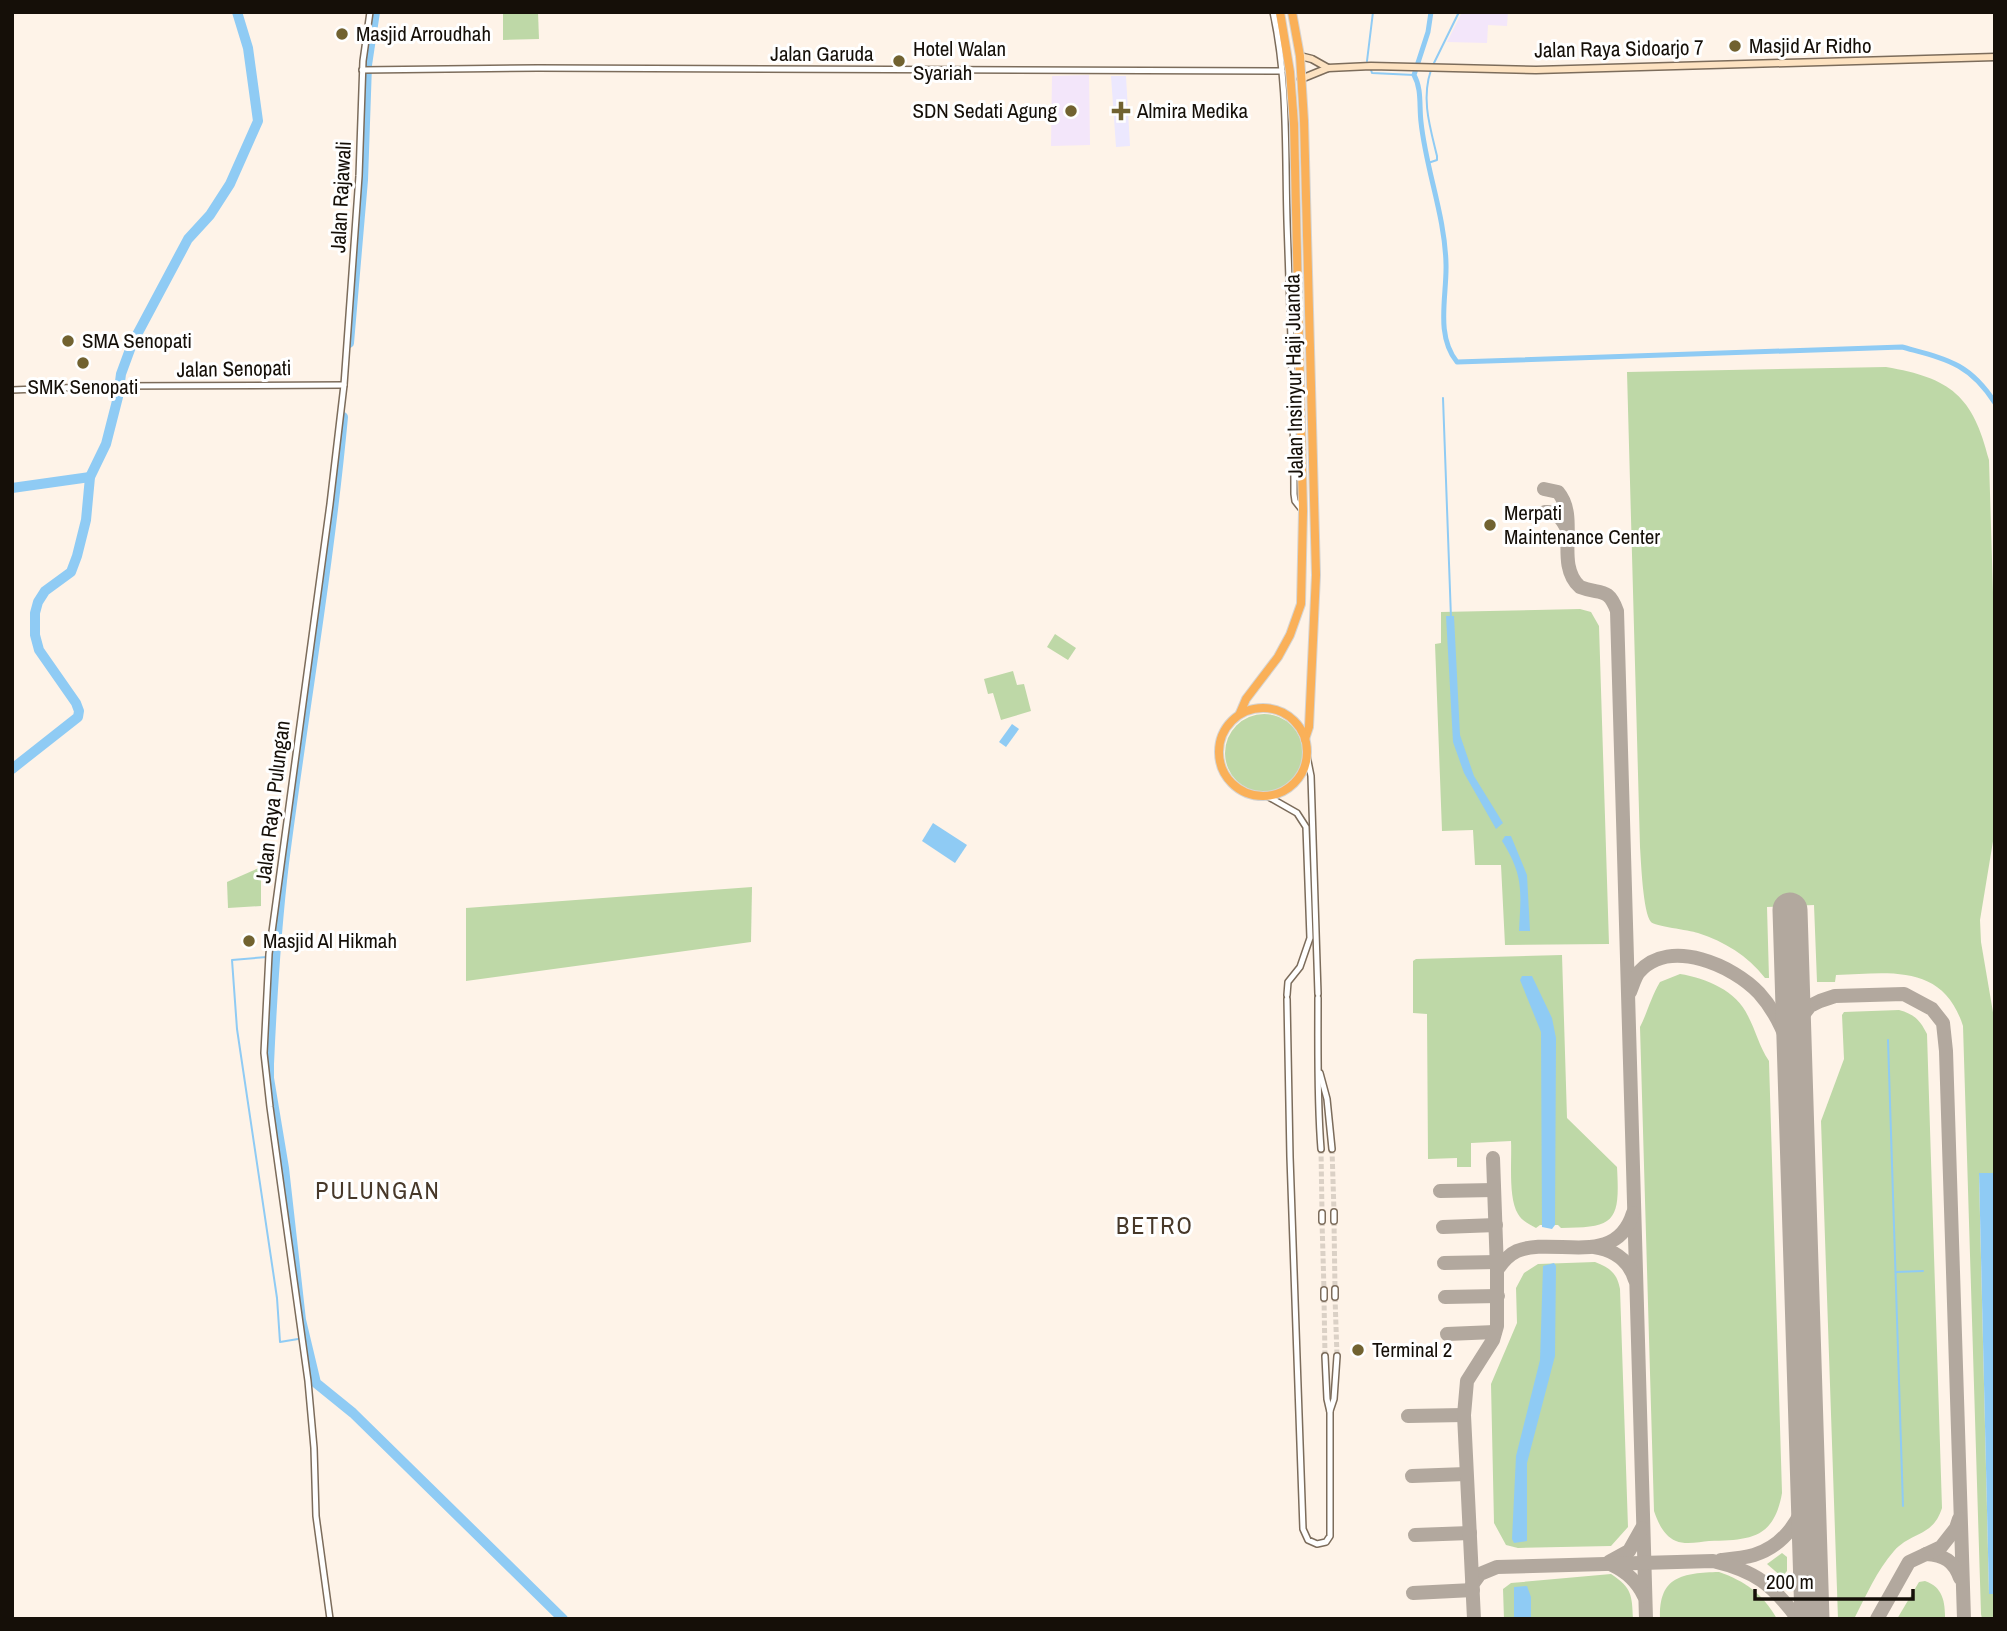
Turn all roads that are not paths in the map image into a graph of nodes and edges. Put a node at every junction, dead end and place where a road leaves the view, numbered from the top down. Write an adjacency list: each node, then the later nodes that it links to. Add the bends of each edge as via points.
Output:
1 (370, 12): 9 (street, Jalan Rajawali)
2 (1273, 12): 5 (street, Jalan Insinyur Haji Juanda)
3 (1280, 12): 5 (highway, Jalan Insinyur Haji Juanda)
4 (1292, 12): 6 (highway, Jalan Insinyur Haji Juanda)
5 (1281, 34): 10 (street, Jalan Insinyur Haji Juanda); 12 (highway, Jalan Insinyur Haji Juanda, via 1290,72)
6 (1300, 56): 8 (main road, Jalan Raya Sidoarjo 7); 11 (highway, Jalan Insinyur Haji Juanda)
7 (1995, 57): 8 (main road, Jalan Raya Sidoarjo 7, via 1549,69)
8 (1328, 68): 11 (main road, Jalan Raya Sidoarjo 7)
9 (368, 70): 10 (street, Jalan Garuda); 15 (street, Jalan Rajawali)
10 (1282, 71): 12 (street, Jalan Insinyur Haji Juanda)
11 (1301, 79): 14 (highway, Jalan Insinyur Haji Juanda)
12 (1289, 124): 13 (highway, Jalan Insinyur Haji Juanda); 19 (street, Jalan Insinyur Haji Juanda, via 1294,494)
13 (1295, 227): 14 (highway); 17 (highway, Jalan Insinyur Haji Juanda)
14 (1307, 227): 18 (highway, Jalan Insinyur Haji Juanda)
15 (344, 385): 16 (street, Jalan Senopati); 38 (street, Jalan Raya Pulungan, via 269,956 265,1065 305,1362 316,1516)
16 (12, 390)
17 (1302, 482): 18 (highway); 19 (highway, Jalan Insinyur Haji Juanda)
18 (1314, 482): 21 (highway, Jalan Insinyur Haji Juanda, via 1316,611)
19 (1303, 511): 20 (highway, Jalan Insinyur Haji Juanda, via 1300,612 1278,657 1245,699)
20 (1240, 713): 21 (highway, via 1259,707 1279,710 1295,721); 23 (highway, via 1223,732 1219,762 1240,790)
21 (1305, 738): 22 (highway)
22 (1307, 756): 23 (highway, via 1294,783); 24 (street)
23 (1267, 796): 37 (street, via 1297,813 1306,827 1310,938 1300,967 1288,982 1287,997 1303,1529 1315,1544 1330,1536)
24 (1319, 1070): 25 (street); 26 (street)
25 (1321, 1149)
26 (1332, 1149)
27 (1334, 1212): 30 (street)
28 (1322, 1213): 29 (street)
29 (1322, 1221)
30 (1334, 1221)
31 (1335, 1289): 33 (street)
32 (1324, 1290): 34 (street)
33 (1335, 1297)
34 (1324, 1298)
35 (1325, 1356): 37 (street)
36 (1336, 1356): 37 (street)
37 (1330, 1412)
38 (330, 1619)

